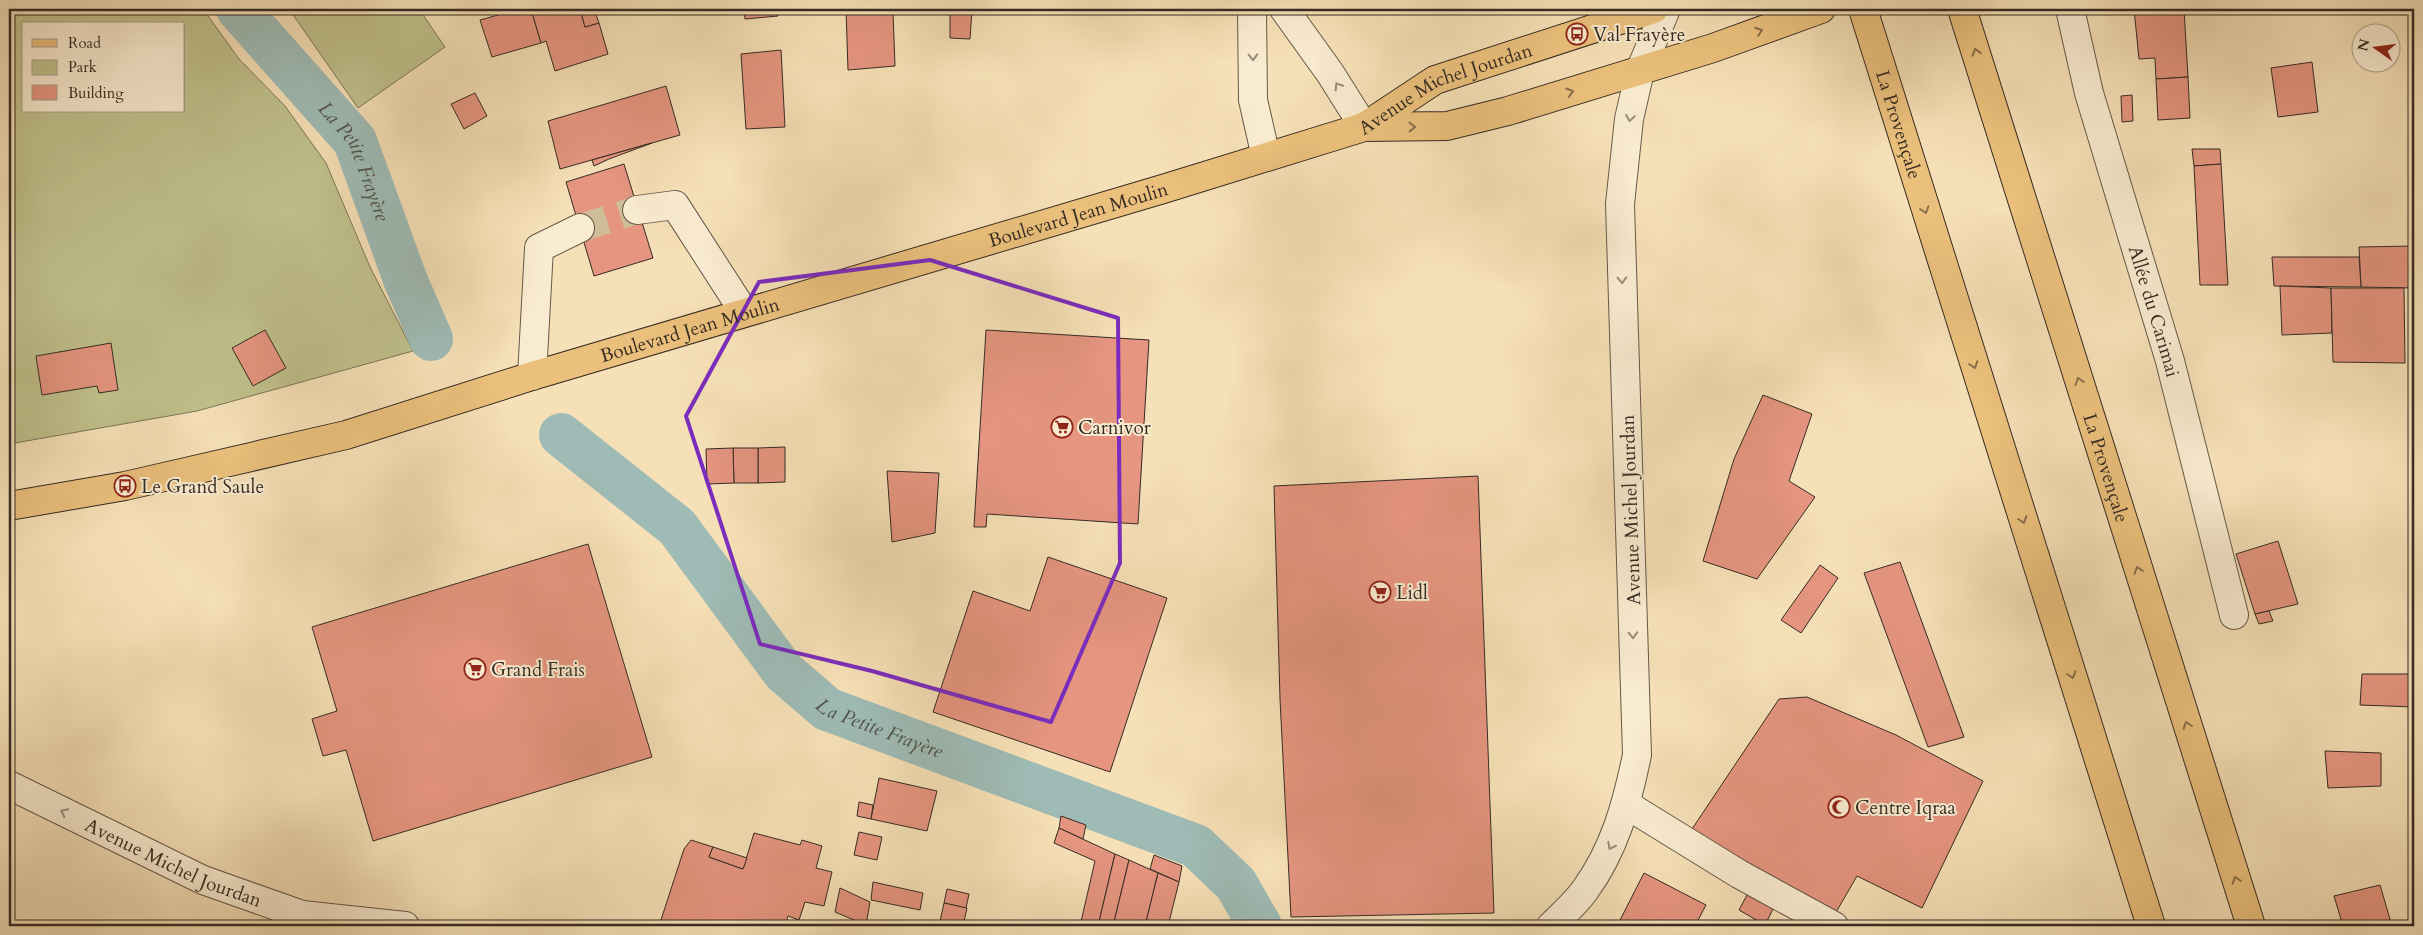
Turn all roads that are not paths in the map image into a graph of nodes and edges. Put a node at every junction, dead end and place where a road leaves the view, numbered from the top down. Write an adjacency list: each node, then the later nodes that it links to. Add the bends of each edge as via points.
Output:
1 (1252, 9): 11 (street, one-way to 11, via 1253,100)
2 (1284, 9): 10 (street, one-way to 2)
3 (1654, 9): 10 (main road, Avenue Michel Jourdan, via 1435,80)
4 (1666, 9): 9 (street)
5 (1821, 9): 9 (main road, Avenue Michel Jourdan, one-way to 5)
6 (1863, 9): 23 (main road, La Provençale, one-way to 23)
7 (1962, 9): 24 (main road, La Provençale, one-way to 7)
8 (2070, 9): 17 (street, Allée du Carimai, via 2089,93 2170,362)
9 (1640, 71): 10 (main road, Avenue Michel Jourdan, one-way to 9, via 1447,126); 19 (street, Avenue Michel Jourdan, one-way to 19, via 1630,119 1620,204 1637,755)
10 (1364, 127): 11 (main road, Boulevard Jean Moulin)
11 (1266, 157): 14 (main road, Boulevard Jean Moulin)
12 (637, 210): 14 (street, via 675,205)
13 (580, 228): 15 (street, via 539,248)
14 (744, 312): 15 (main road, Boulevard Jean Moulin)
15 (532, 376): 16 (main road, Boulevard Jean Moulin, via 346,435 125,486)
16 (9, 506)
17 (2234, 615)
18 (9, 785): 20 (street, Avenue Michel Jourdan, one-way to 18, via 302,915 203,880)
19 (1626, 805): 21 (street, Avenue Michel Jourdan, one-way to 21, via 1613,843 1585,891); 22 (street, via 1739,874)
20 (405, 926)
21 (1551, 926)
22 (1834, 926)
23 (2151, 926)
24 (2251, 926)

